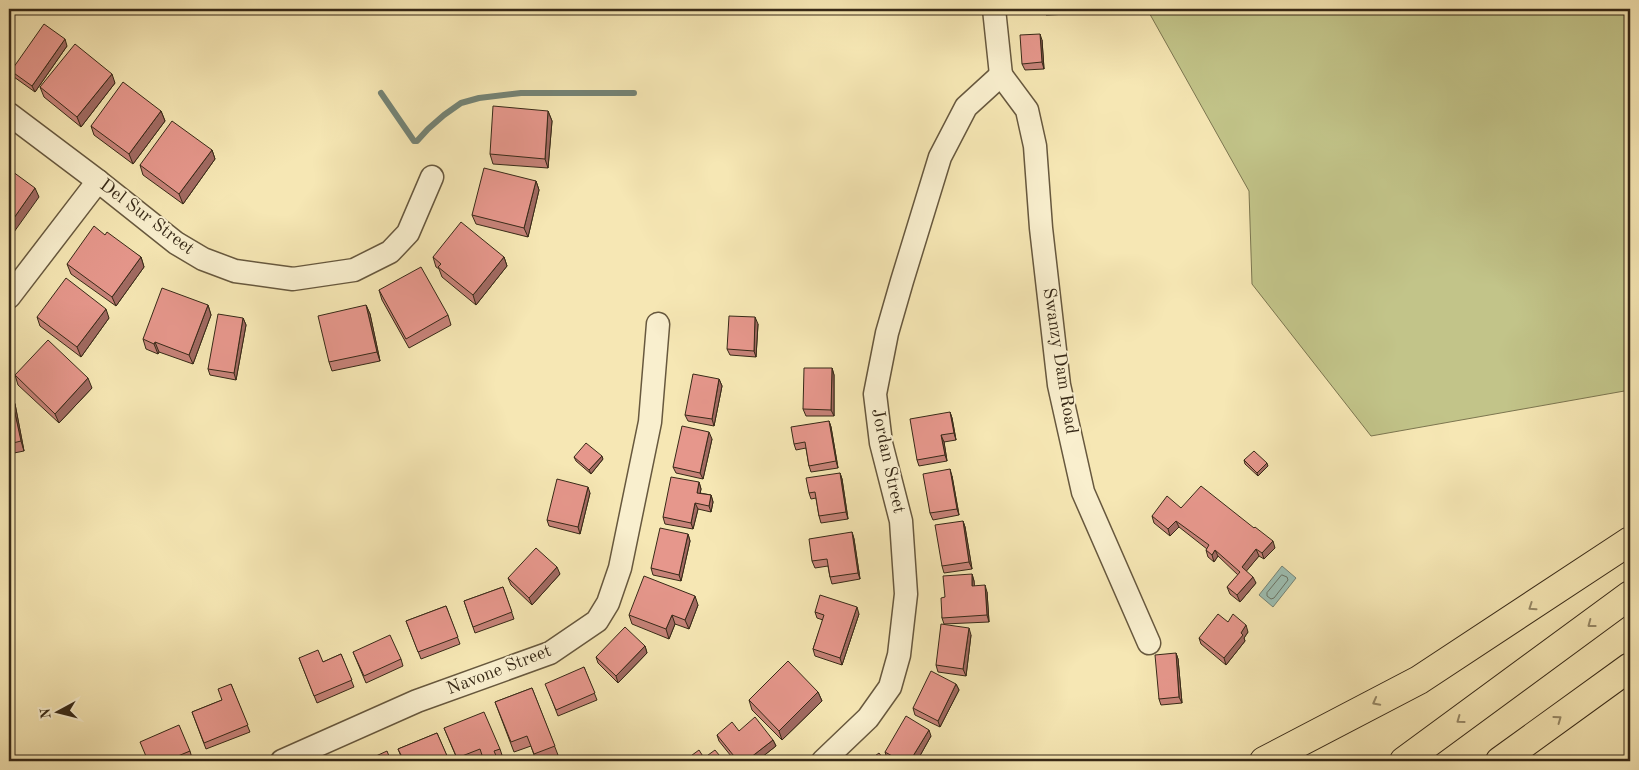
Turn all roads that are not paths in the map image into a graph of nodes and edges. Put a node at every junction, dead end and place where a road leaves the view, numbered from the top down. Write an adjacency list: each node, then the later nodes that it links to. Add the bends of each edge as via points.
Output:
1 (994, 9): 2 (street)
2 (1001, 75): 10 (street, Swanzy Dam Road, via 1027,110 1035,146 1059,385 1083,492); 14 (street, Jordan Street, via 966,107 940,157 899,290 875,394 881,443 901,521 906,594 899,655 890,687 868,718)
3 (9, 114): 5 (street, Del Sur Street)
4 (432, 177): 5 (street, Del Sur Street, via 408,234 390,252 354,270 293,279 235,271 203,259 176,243)
5 (98, 181): 6 (street)
6 (9, 297)
7 (658, 324): 13 (street, Navone Street, via 650,422 620,568 608,603 597,621 550,653 417,701)
8 (1630, 541): 15 (highway, one-way to 15, via 1419,680)
9 (1630, 594): 16 (highway, one-way to 16)
10 (1148, 643)
11 (1630, 667): 12 (highway, one-way to 11)
12 (1507, 757)
13 (282, 761)
14 (824, 761)
15 (1264, 761)
16 (1404, 761)

